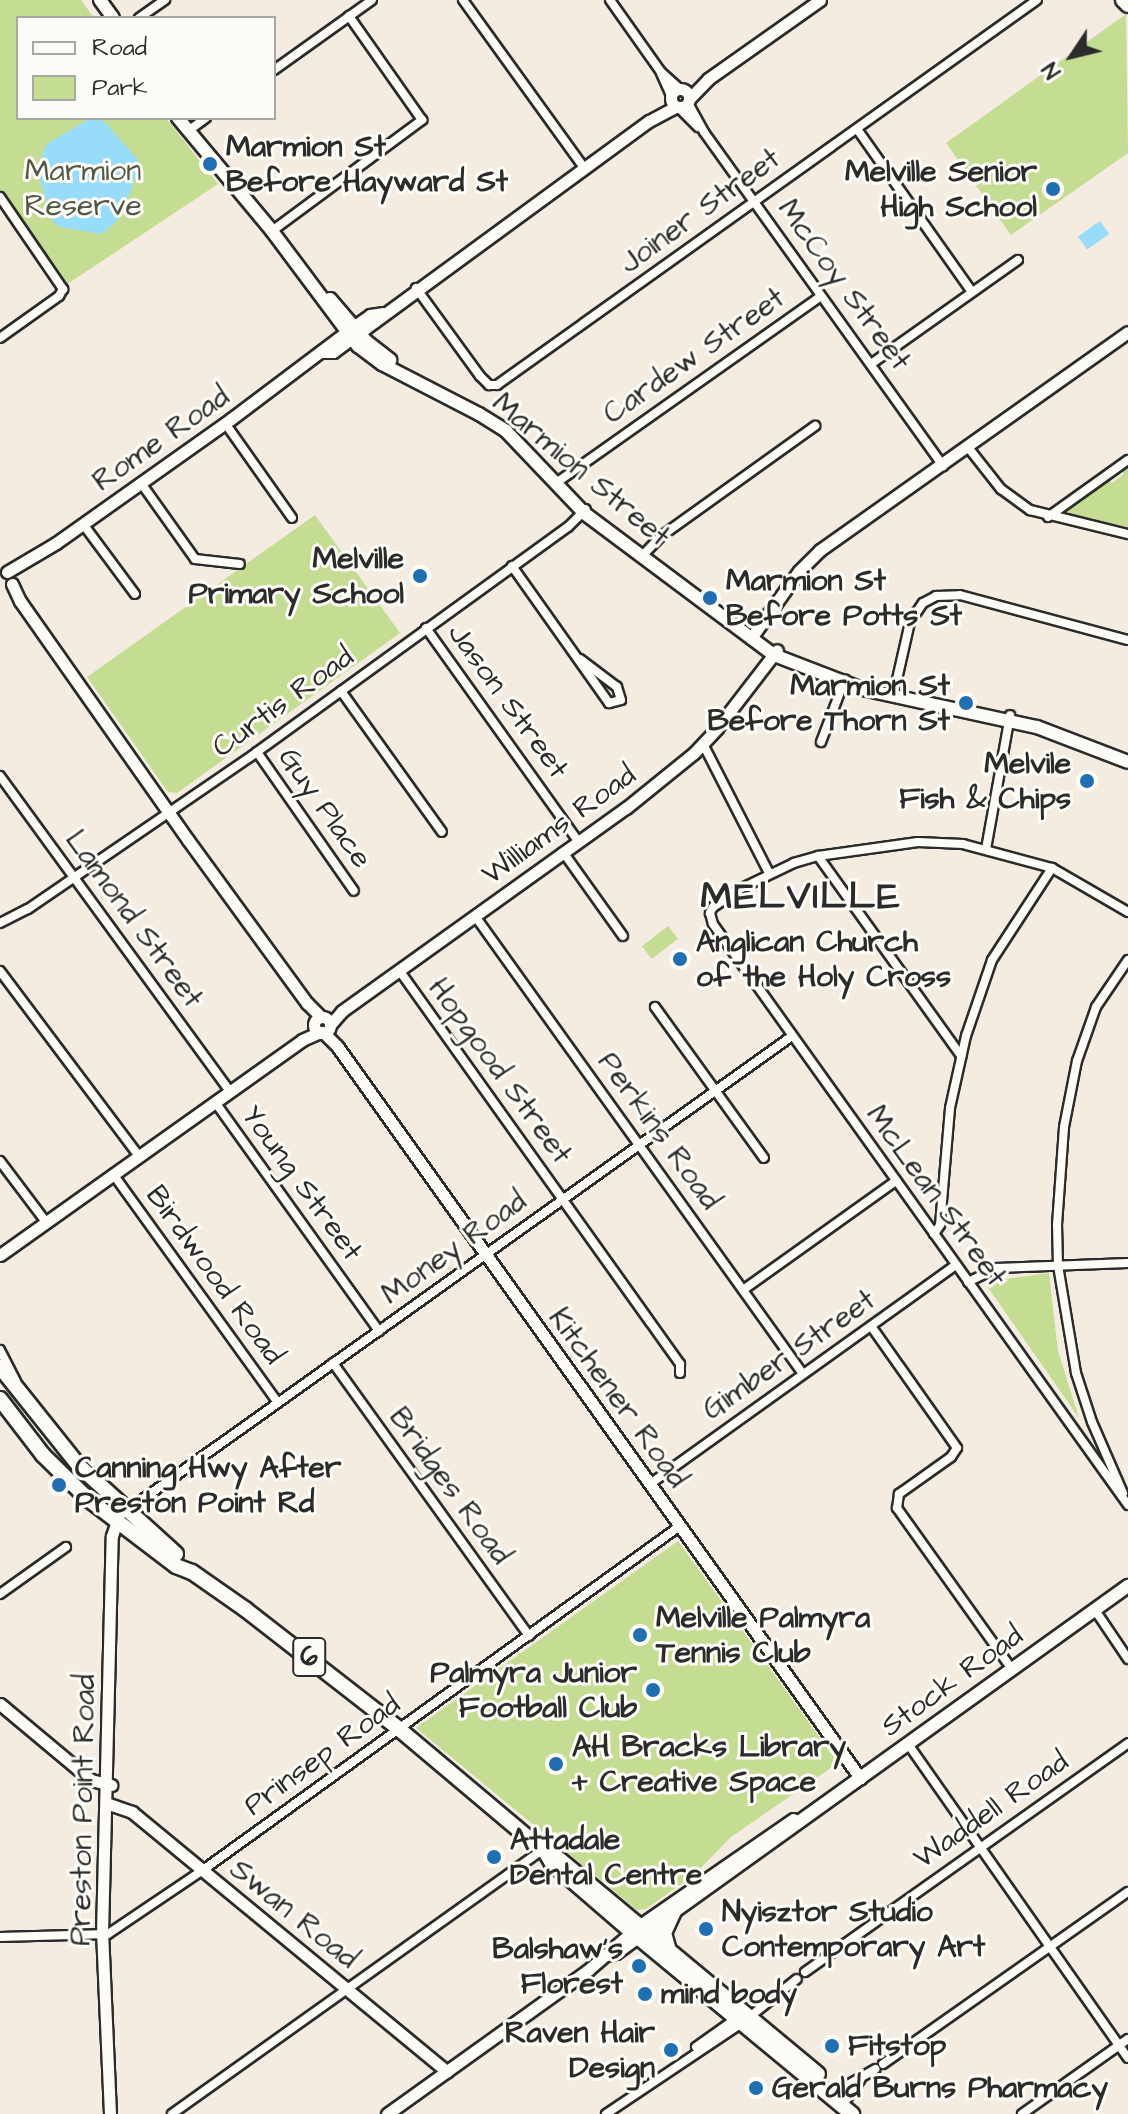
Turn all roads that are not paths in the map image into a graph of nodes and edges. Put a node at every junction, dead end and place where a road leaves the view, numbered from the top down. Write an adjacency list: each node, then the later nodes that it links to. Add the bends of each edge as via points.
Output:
1 (165, 0): 9 (street)
2 (372, 0): 10 (street)
3 (463, 0): 15 (street)
4 (610, 0): 12 (street, McCoy Street)
5 (820, 0): 12 (street, Rome Road)
6 (1037, 0): 14 (street, Joiner Street)
7 (1123, 0): 8 (highway)
8 (1128, 5)
9 (142, 16)
10 (349, 16): 11 (street); 18 (street, via 422,120)
11 (276, 69)
12 (680, 99): 15 (street, Rome Road); 17 (street, McCoy Street)
13 (186, 124): 18 (main road, Marmion Street)
14 (857, 129): 17 (street, Joiner Street); 21 (street)
15 (584, 168): 20 (street, Rome Road)
16 (0, 197): 25 (street, via 61,283 59,296)
17 (755, 202): 20 (street, Joiner Street, via 497,385 480,376); 22 (street, McCoy Street)
18 (274, 230): 24 (main road, Marmion Street)
19 (1018, 260): 21 (street)
20 (416, 288): 24 (street, Rome Road)
21 (972, 292): 26 (street)
22 (821, 296): 26 (street, McCoy Street); 32 (street, Cardew Street)
23 (1128, 332): 29 (street)
24 (352, 333): 27 (street, Rome Road, via 333,352 324,352); 32 (main road, Marmion Street, via 506,425)
25 (0, 338)
26 (871, 364): 31 (street, McCoy Street)
27 (225, 423): 33 (street, Rome Road); 36 (street)
28 (815, 426): 39 (street)
29 (967, 446): 31 (street); 35 (street, via 1001,489)
30 (1128, 460): 35 (street)
31 (941, 464): 45 (street, via 807,562)
32 (558, 482): 34 (main road, Marmion Street)
33 (141, 483): 37 (street, Rome Road); 40 (street, via 195,559)
34 (585, 511): 39 (main road, Marmion Street); 41 (street, Curtis Road)
35 (1048, 517): 38 (street)
36 (292, 518)
37 (83, 524): 42 (street, Rome Road); 43 (street)
38 (1128, 534)
39 (642, 555): 45 (main road, Marmion Street)
40 (240, 564)
41 (512, 566): 44 (street, Curtis Road); 48 (street)
42 (5, 578): 59 (street, Kitchener Road)
43 (135, 594)
44 (426, 628): 50 (street, Curtis Road); 61 (street, Jason Street)
45 (752, 636): 47 (main road, Marmion Street)
46 (1128, 640): 51 (street, via 947,593 930,598 915,612)
47 (775, 652): 49 (main road, Marmion Street); 54 (street, Williams Road)
48 (580, 659): 48 (street, via 617,687 621,700 609,703)
49 (844, 681): 51 (main road, Marmion Street); 53 (street)
50 (341, 691): 55 (street, Curtis Road); 60 (street)
51 (893, 694): 52 (main road, Marmion Street)
52 (1010, 717): 56 (main road, Marmion Street, via 1065,730); 57 (main road, Marmion Street); 62 (street)
53 (821, 742)
54 (703, 744): 61 (street, Williams Road); 66 (street)
55 (257, 752): 59 (street, Curtis Road); 68 (street, Guy Place)
56 (1128, 756)
57 (1128, 762)
58 (0, 776): 67 (street, Lamond Street)
59 (170, 810): 67 (street, Curtis Road); 77 (street, Kitchener Road)
60 (442, 832)
61 (578, 841): 63 (street, Williams Road)
62 (986, 849): 64 (street, via 918,842); 65 (street)
63 (563, 852): 70 (street, Williams Road); 72 (street)
64 (818, 856): 66 (street); 79 (street)
65 (1052, 868): 69 (street); 79 (street, via 986,973)
66 (769, 873): 78 (street, McLean Street, via 719,902 710,913)
67 (74, 878): 71 (street, Curtis Road); 81 (street, Lamond Street)
68 (354, 891)
69 (1128, 912)
70 (475, 916): 74 (street, Williams Road); 83 (street, Perkins Road)
71 (0, 923)
72 (623, 936)
73 (1128, 960): 96 (street, via 1096,1007 1071,1087 1061,1155)
74 (399, 970): 77 (street, Williams Road); 89 (street, Hopgood Street)
75 (0, 971): 84 (street)
76 (655, 1007): 80 (street)
77 (322, 1025): 81 (street); 92 (street, Kitchener Road)
78 (792, 1036): 80 (street, Money Road); 88 (street, McLean Street)
79 (961, 1056): 91 (street, via 950,1108 940,1225)
80 (715, 1090): 83 (street, Money Road); 85 (street)
81 (230, 1091): 82 (street)
82 (215, 1102): 84 (street); 100 (street, Young Street)
83 (639, 1145): 89 (street, Money Road); 98 (street, Perkins Road)
84 (139, 1156): 87 (street)
85 (764, 1158)
86 (0, 1161): 90 (street)
87 (113, 1174): 90 (street); 108 (street, Birdwood Road)
88 (896, 1181): 91 (street, McLean Street); 98 (street)
89 (563, 1200): 92 (street, Money Road); 104 (street, Hopgood Street, via 680,1364)
90 (46, 1222): 93 (street)
91 (934, 1234): 95 (street, McLean Street)
92 (486, 1254): 100 (street, Money Road); 111 (street, Kitchener Road)
93 (0, 1255)
94 (1128, 1263): 96 (street)
95 (956, 1265): 97 (street, McLean Street); 99 (street, Gimber Street)
96 (1058, 1265): 97 (street, via 997,1268); 113 (street, via 1076,1373)
97 (968, 1282): 113 (street, McLean Street)
98 (743, 1290): 105 (street, Perkins Road)
99 (871, 1326): 105 (street, Gimber Street); 122 (street, via 957,1448 899,1494 897,1508)
100 (379, 1331): 102 (street, Money Road)
101 (0, 1350): 106 (street)
102 (333, 1363): 108 (street, Money Road); 120 (street, Bridges Road)
103 (0, 1367): 106 (highway, 6)
104 (680, 1373)
105 (803, 1374): 111 (street, Gimber Street)
106 (18, 1391): 109 (highway, 6)
107 (0, 1399): 110 (highway, 6)
108 (278, 1403): 112 (street, Money Road)
109 (79, 1466): 110 (highway); 114 (highway, 6)
110 (66, 1480): 114 (highway, 6)
111 (650, 1484): 115 (street, Kitchener Road)
112 (143, 1499)
113 (1128, 1504)
114 (122, 1517): 124 (highway, 6); 128 (street, Preston Point Road)
115 (680, 1526): 120 (street, Prinsep Road); 127 (street, Kitchener Road)
116 (66, 1547): 118 (street)
117 (1128, 1586): 119 (main road, Stock Road)
118 (0, 1594)
119 (1095, 1610): 121 (street); 122 (main road, Stock Road)
120 (529, 1636): 124 (street, Prinsep Road)
121 (1128, 1659)
122 (1012, 1669): 126 (main road, Stock Road)
123 (0, 1704): 128 (street, via 91,1780)
124 (399, 1729): 132 (highway, 6); 133 (street, Prinsep Road)
125 (1128, 1743): 131 (street, Waddell Road)
126 (908, 1744): 127 (main road, Stock Road); 131 (street)
127 (860, 1778): 130 (main road, Stock Road)
128 (109, 1784): 129 (street, Preston Point Road)
129 (109, 1804): 133 (street, Swan Road, via 127,1808); 137 (street, Preston Point Road)
130 (805, 1816): 135 (main road, Stock Road); 136 (main road, Stock Road, via 782,1826)
131 (980, 1848): 140 (street); 141 (street, Waddell Road)
132 (544, 1851): 136 (highway, 6, via 552,1863); 143 (street)
133 (203, 1870): 137 (street, Prinsep Road); 143 (street, Swan Road)
134 (1128, 1892): 140 (street)
135 (674, 1912): 136 (main road, Stock Road); 139 (highway, via 664,1933)
136 (640, 1931): 139 (highway, 6); 144 (highway, 6); 148 (street, Stock Road)
137 (105, 1934): 138 (street); 150 (street, Preston Point Road)
138 (0, 1937)
139 (668, 1947): 144 (highway, 6)
140 (1051, 1948): 146 (street); 149 (street, via 860,2080)
141 (805, 1972)
142 (797, 1979): 144 (street)
143 (348, 1989): 148 (street, Swan Road); 151 (street)
144 (742, 2018): 149 (highway, 6); 153 (street)
145 (1128, 2039): 146 (street)
146 (1119, 2045): 147 (street); 155 (street)
147 (1128, 2058)
148 (447, 2072): 152 (street, Stock Road)
149 (843, 2102): 154 (highway, 6)
150 (112, 2114)
151 (172, 2114)
152 (387, 2114)
153 (606, 2114)
154 (864, 2114)
155 (1022, 2114)

